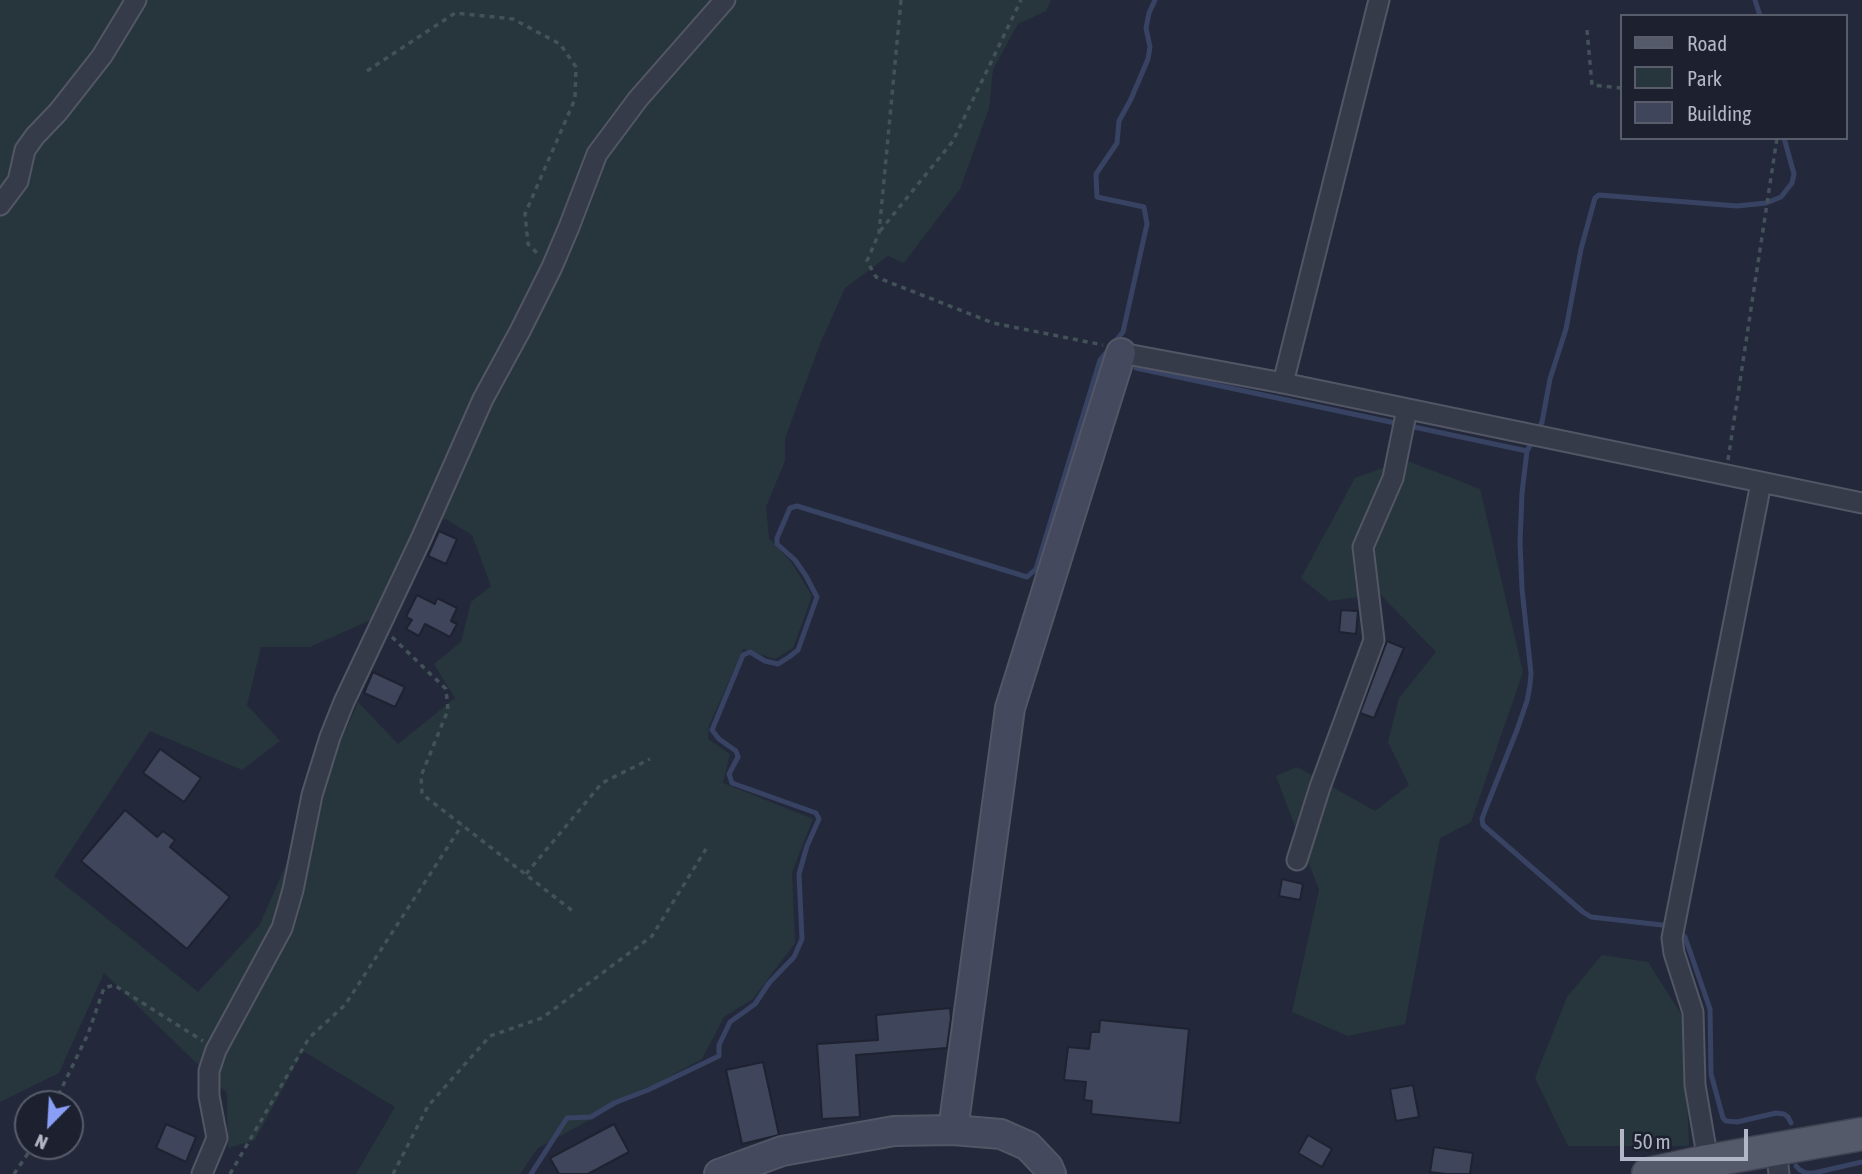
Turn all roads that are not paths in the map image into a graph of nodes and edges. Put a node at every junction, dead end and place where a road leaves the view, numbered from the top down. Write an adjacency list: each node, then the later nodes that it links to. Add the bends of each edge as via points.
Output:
1 (135, 0): 4 (street, via 102,56 25,150 18,181)
2 (725, 0): 15 (street, via 638,99 597,154 552,267 483,399 344,702 312,795 282,928 209,1071 217,1138)
3 (1379, 0): 6 (street)
4 (0, 205)
5 (1111, 348): 6 (street); 11 (street, via 1010,708)
6 (1283, 383): 7 (street)
7 (1407, 409): 8 (street); 10 (street, via 1393,478 1363,547 1374,640)
8 (1761, 483): 9 (street); 13 (street, via 1674,929 1674,953 1693,1012 1695,1085)
9 (1862, 503)
10 (1297, 860)
11 (953, 1129): 16 (street, via 894,1131 782,1151); 17 (street, via 1001,1134 1028,1146)
12 (1862, 1134): 14 (main road)
13 (1708, 1161): 14 (main road); 18 (main road)
14 (1778, 1162)
15 (202, 1174)
16 (719, 1174)
17 (1051, 1174)
18 (1648, 1174)

